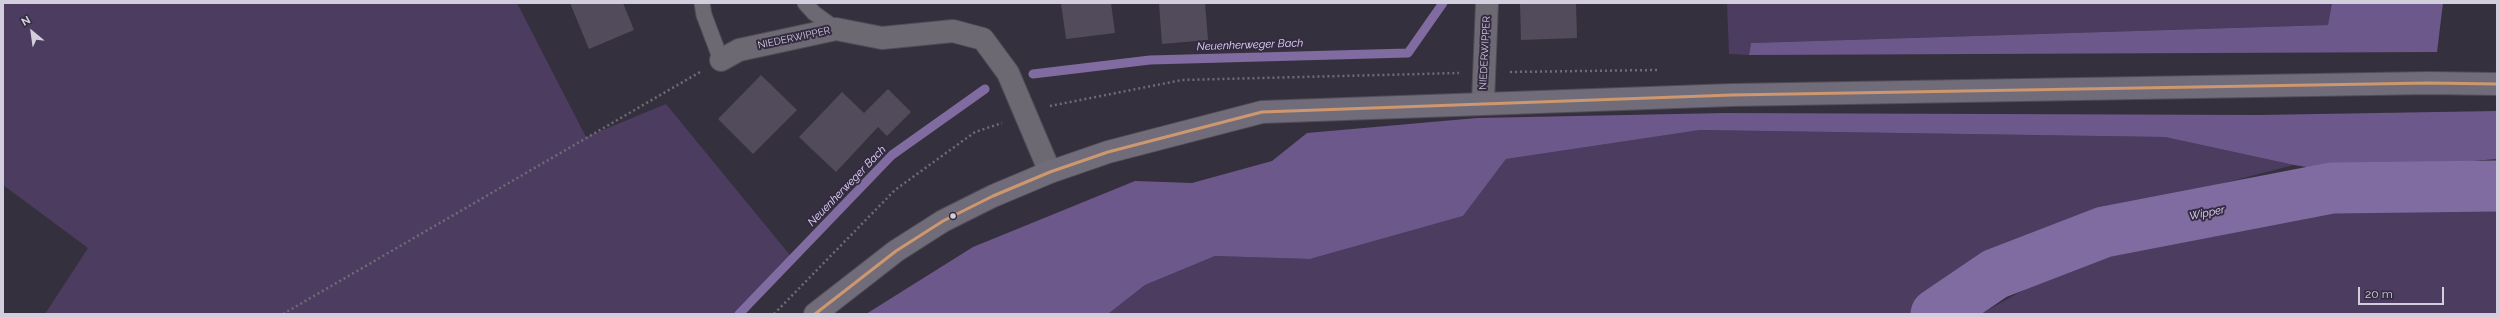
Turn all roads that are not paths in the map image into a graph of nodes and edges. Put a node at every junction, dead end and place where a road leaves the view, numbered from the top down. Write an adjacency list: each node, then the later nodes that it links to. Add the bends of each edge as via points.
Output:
1 (702, 3): 5 (lane)
2 (805, 3): 4 (lane)
3 (1487, 3): 7 (street, NIEDERWIPPER)
4 (836, 29): 5 (street, NIEDERWIPPER, via 739,50); 8 (street, NIEDERWIPPER, via 882,38 953,32 983,40 1008,73)
5 (721, 60)
6 (2497, 84): 7 (main road, via 1921,91)
7 (1482, 102): 8 (main road, via 1262,112 1108,152)
8 (1050, 172): 9 (main road, via 943,221 896,251)
9 (815, 314)

